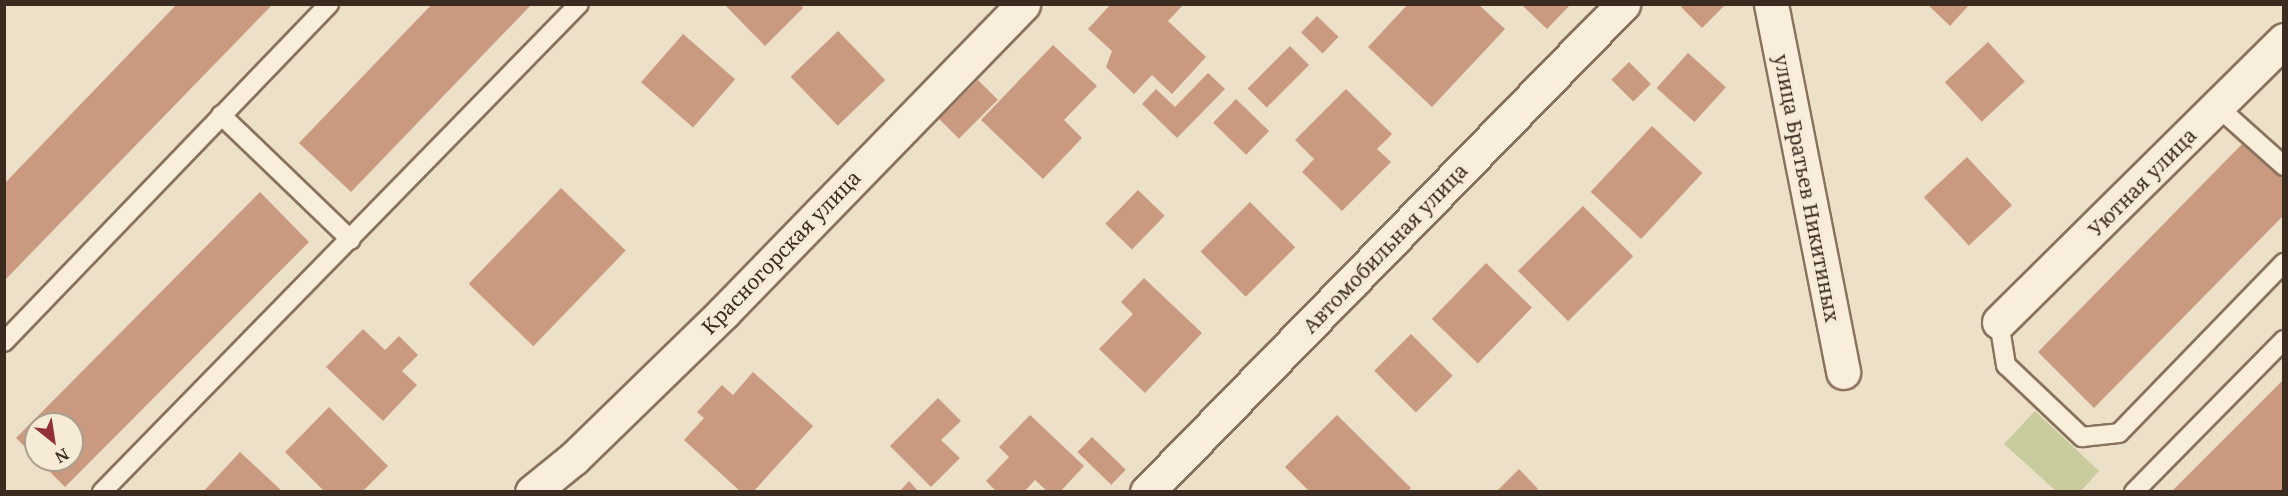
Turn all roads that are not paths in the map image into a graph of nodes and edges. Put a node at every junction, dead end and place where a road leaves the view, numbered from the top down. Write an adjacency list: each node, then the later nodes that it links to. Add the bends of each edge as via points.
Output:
1 (329, 4): 8 (lane)
2 (579, 4): 10 (lane)
3 (1023, 4): 17 (street, Красногорская улица, via 724,312 574,458)
4 (1623, 4): 18 (street, Автомобильная улица)
5 (1771, 4): 15 (street, улица Братьев Никитиных)
6 (2283, 40): 7 (street, Уютная улица)
7 (2218, 107): 9 (lane); 12 (street, Уютная улица)
8 (221, 115): 10 (lane); 14 (lane)
9 (2283, 166)
10 (351, 240): 16 (lane)
11 (2283, 264): 12 (lane, via 2119,433 2082,436 2006,365)
12 (1999, 322)
13 (2283, 340): 19 (lane)
14 (4, 342)
15 (1843, 372)
16 (102, 492)
17 (532, 492)
18 (1147, 492)
19 (2134, 492)

